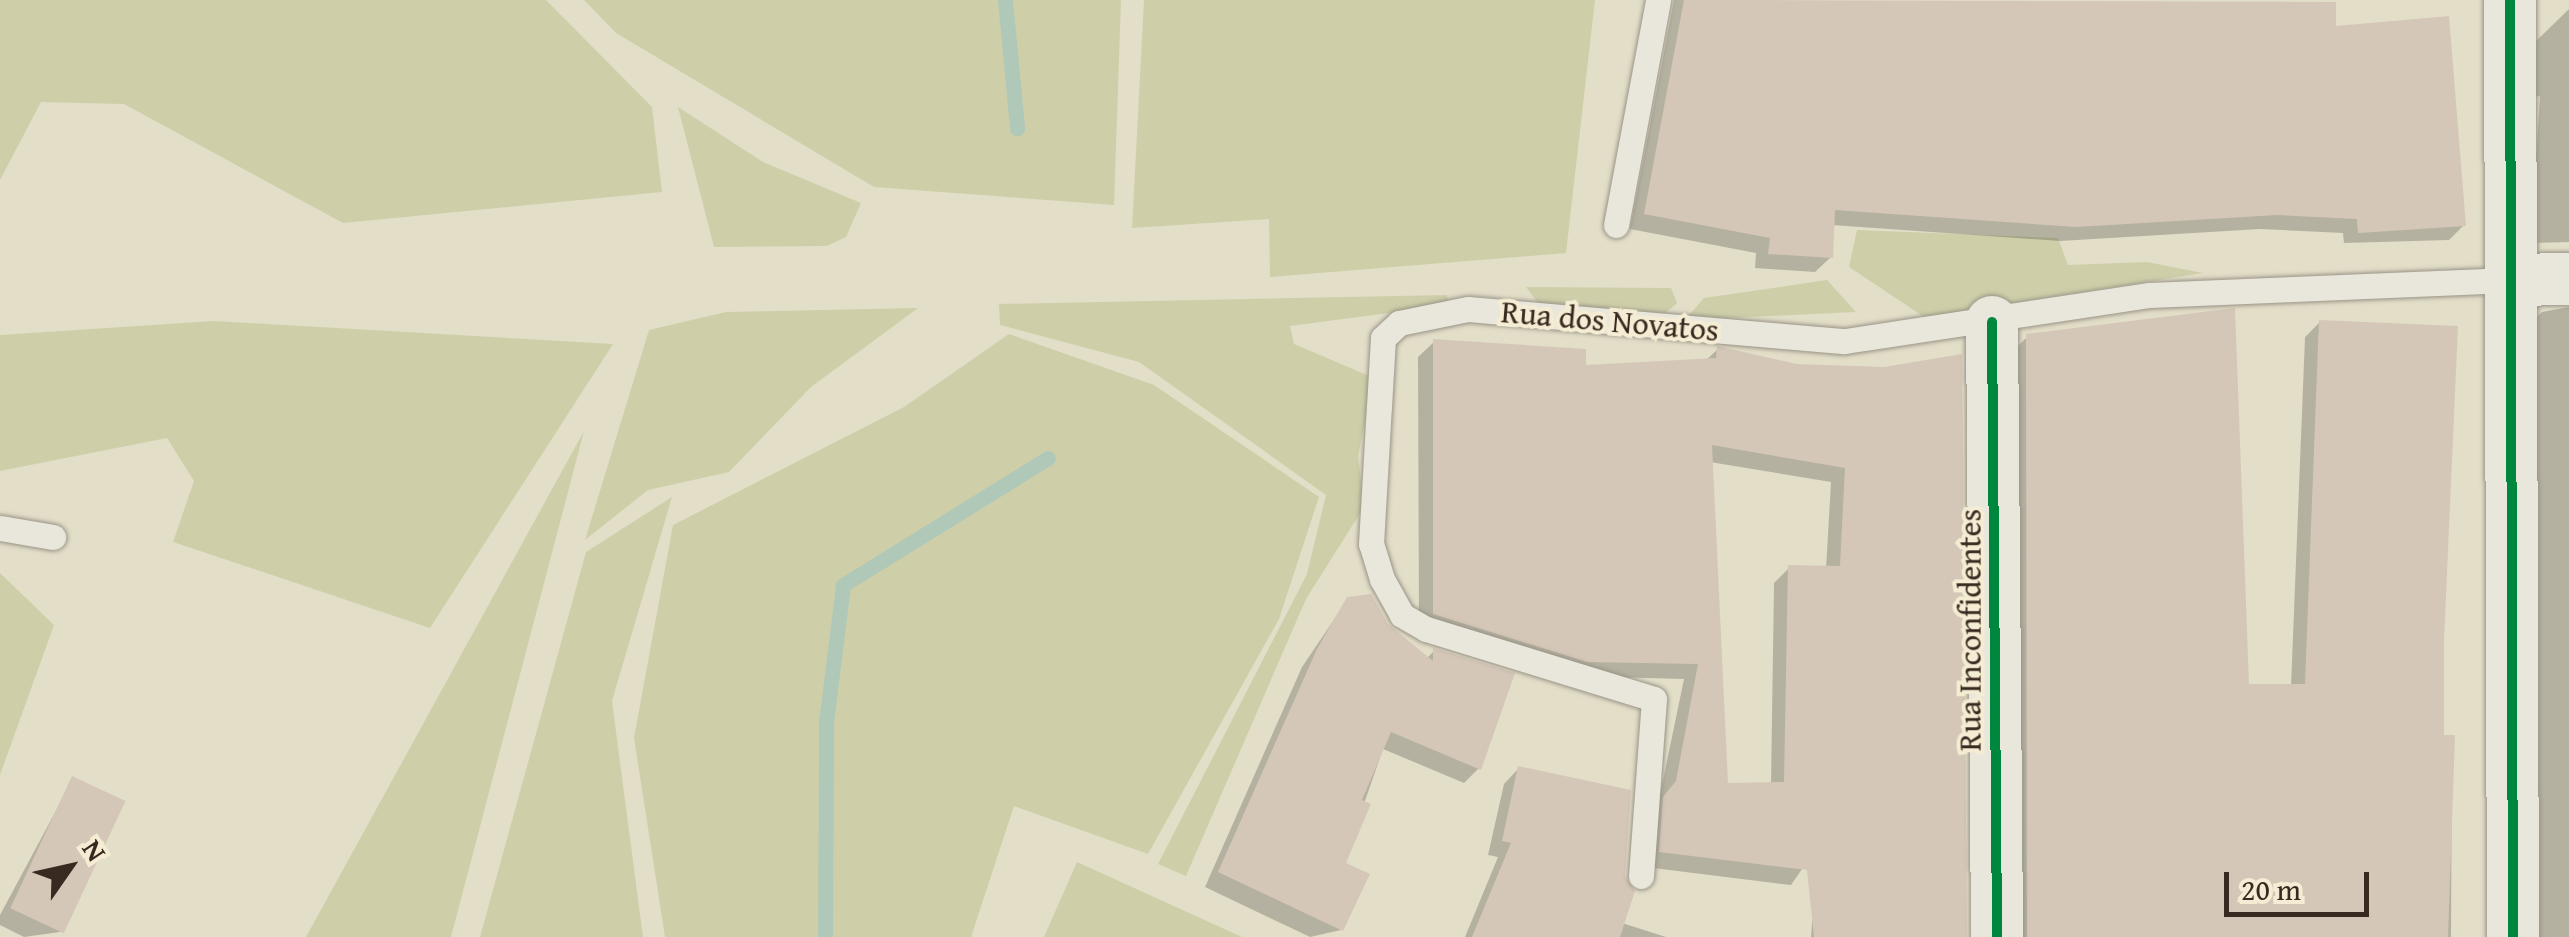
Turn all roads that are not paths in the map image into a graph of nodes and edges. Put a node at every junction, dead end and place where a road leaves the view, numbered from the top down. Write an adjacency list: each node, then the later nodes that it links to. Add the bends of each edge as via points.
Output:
1 (1658, 0): 3 (lane)
2 (2510, 0): 5 (street)
3 (1616, 224)
4 (2569, 279): 5 (street, Rua dos Novatos)
5 (2515, 280): 6 (lane, Rua dos Novatos, via 2150,295); 11 (street)
6 (1992, 322): 9 (lane, Rua dos Novatos, via 1845,341 1468,310 1399,322 1383,338 1371,544 1382,580 1402,614 1426,629 1654,699); 10 (street, Rua Inconfidentes)
7 (0, 528): 8 (lane)
8 (53, 537)
9 (1641, 876)
10 (1997, 937)
11 (2514, 937)

